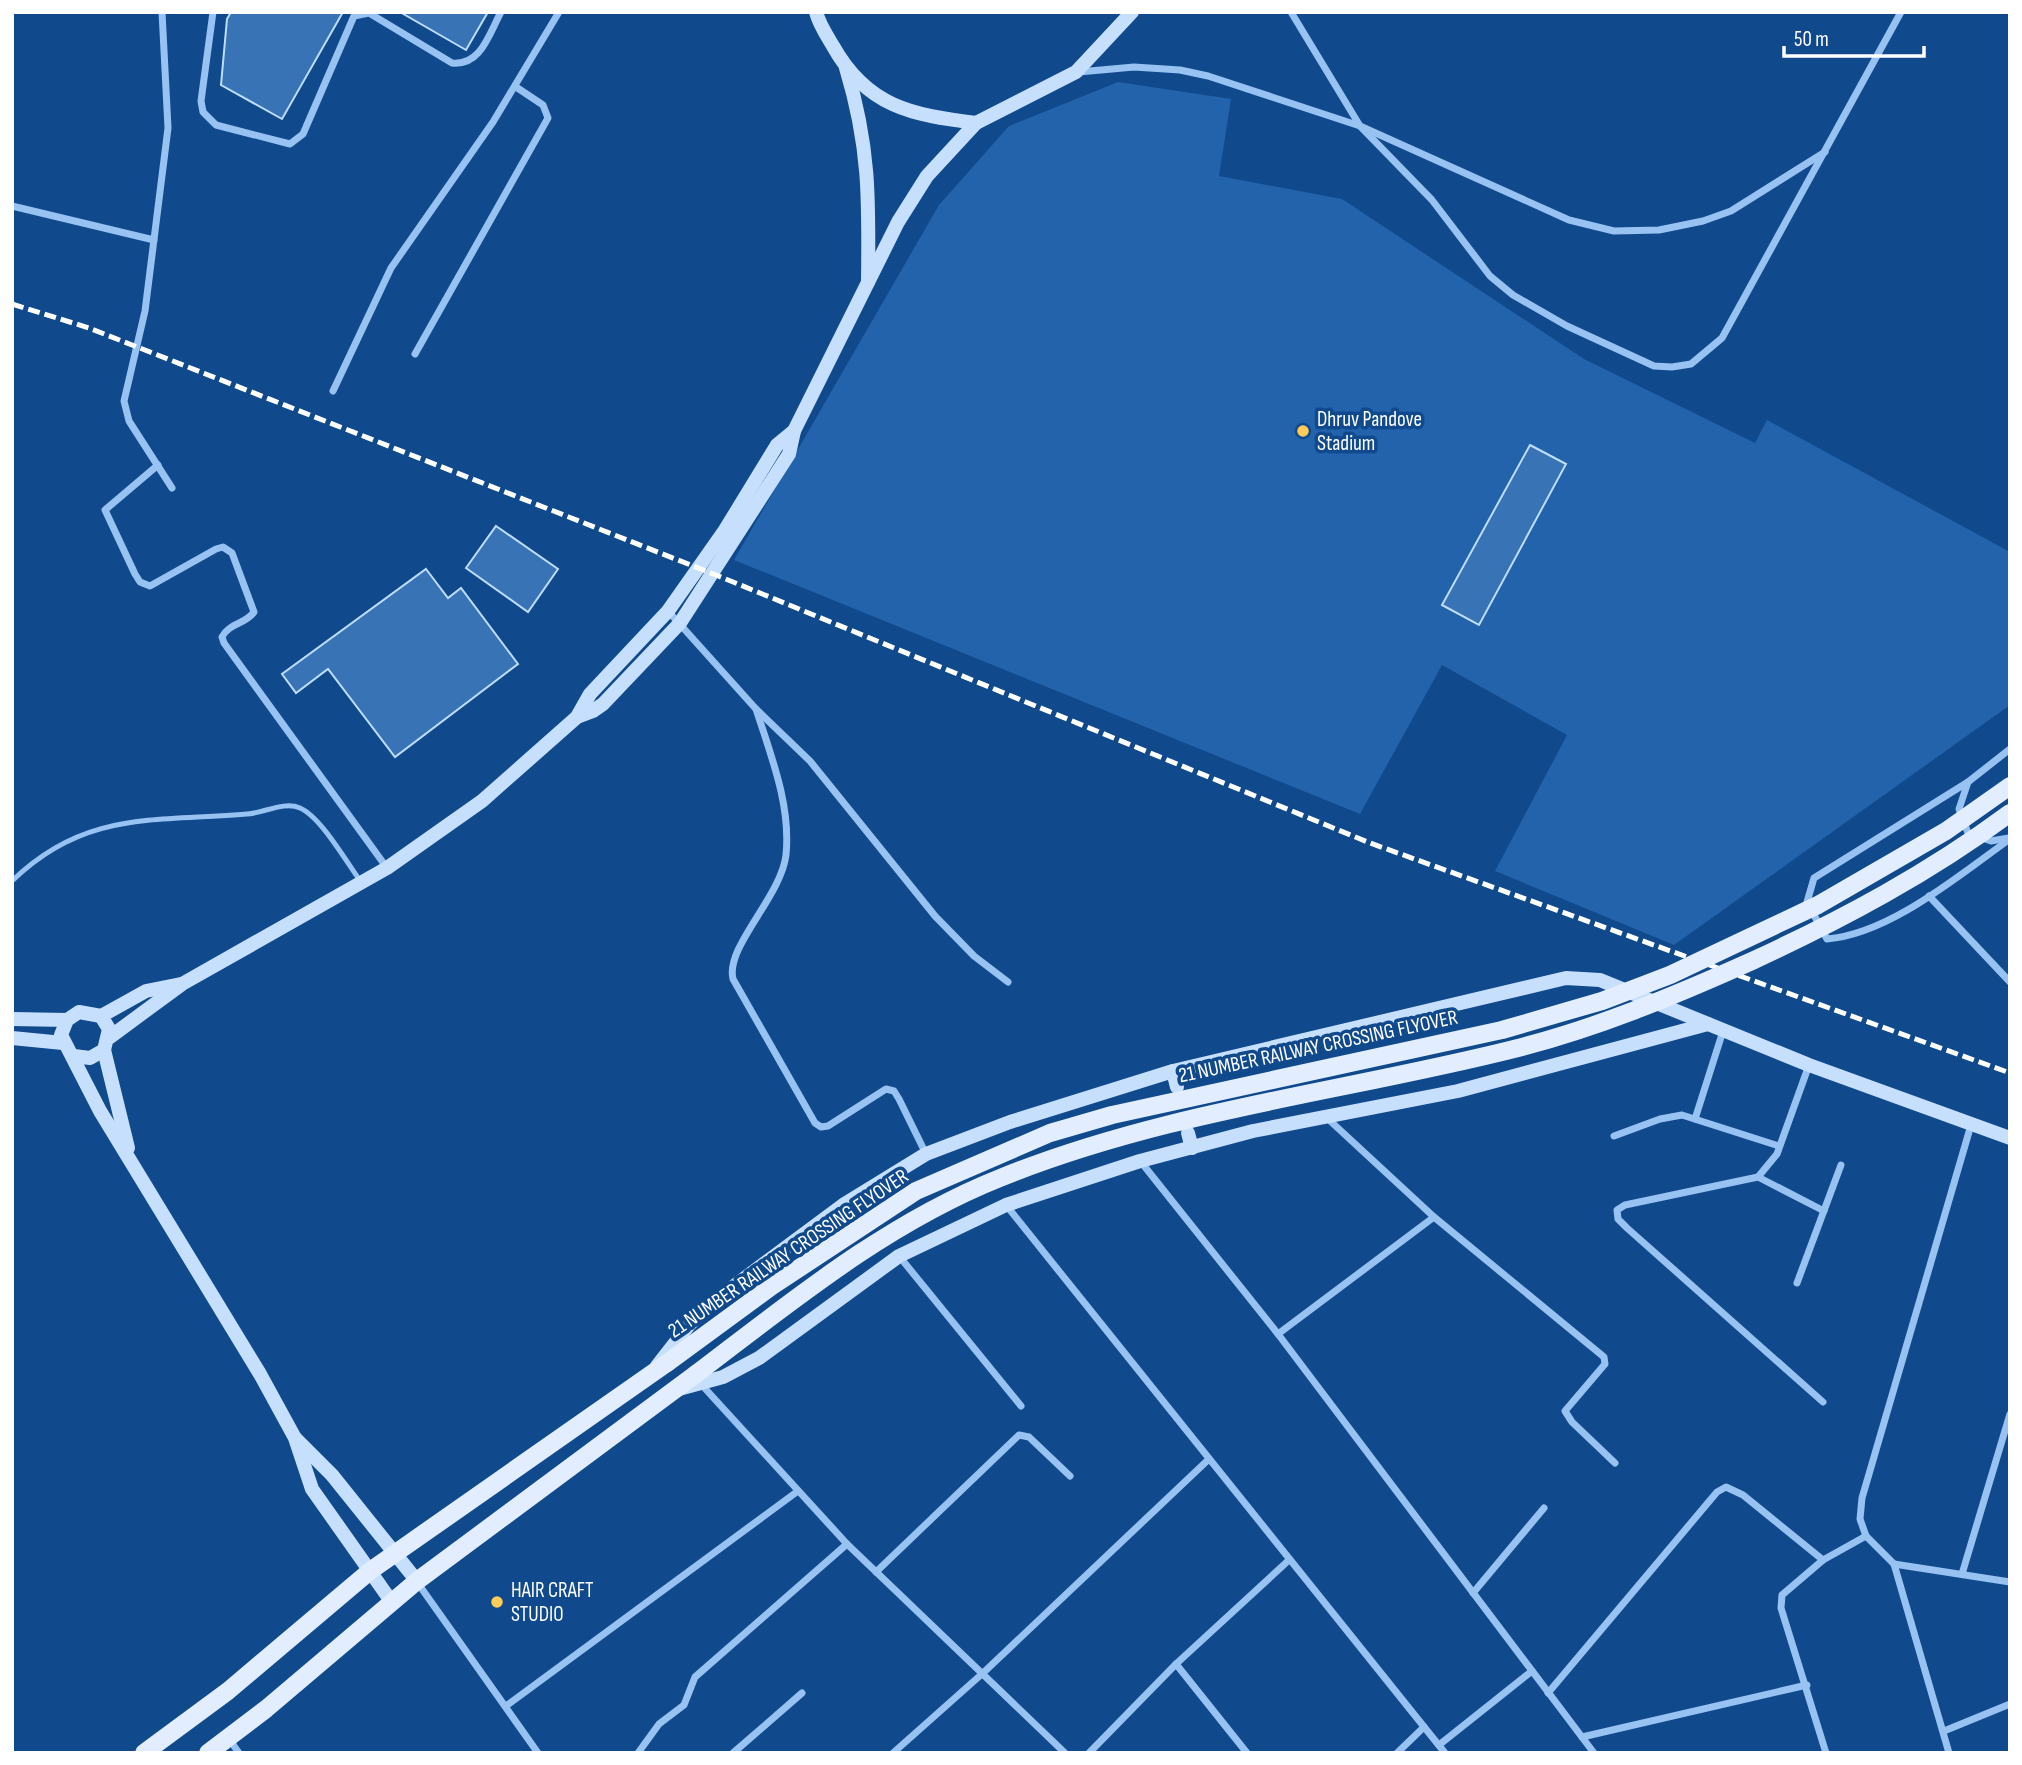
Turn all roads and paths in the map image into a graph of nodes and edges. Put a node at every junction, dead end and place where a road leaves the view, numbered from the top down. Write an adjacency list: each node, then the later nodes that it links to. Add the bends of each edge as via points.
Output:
1 (162, 12): 16 (street, via 169,118)
2 (213, 12): 3 (street, via 203,112 216,125 290,144 303,134 354,16 369,13 452,62 464,64 481,51)
3 (501, 12)
4 (559, 12): 11 (street)
5 (816, 12): 9 (street)
6 (1132, 12): 10 (street)
7 (1291, 12): 13 (street)
8 (1901, 12): 14 (street)
9 (846, 68): 12 (street, via 874,95 900,109); 17 (street, via 866,151)
10 (1076, 72): 12 (street); 13 (street, via 1133,67 1180,70)
11 (516, 87): 18 (street, via 543,105 548,118); 19 (street, via 391,268)
12 (976, 122): 17 (street, via 910,201)
13 (1360, 126): 14 (street, via 1569,220 1614,231 1659,230 1722,214); 14 (street, via 1432,200 1490,276 1513,295 1654,366 1672,368 1691,364 1722,338)
14 (1826, 152)
15 (12, 206): 16 (street)
16 (154, 240): 21 (street, via 145,311 124,401 129,421)
17 (868, 287): 20 (street)
18 (415, 354)
19 (333, 391)
20 (794, 431): 23 (street, via 777,445); 24 (street, via 789,454)
21 (158, 465): 22 (street); 32 (street, via 106,510 135,574 150,586 216,549 223,547 232,553 254,612 224,631 224,643)
22 (172, 488)
23 (668, 611): 24 (street); 26 (street, via 590,694)
24 (680, 623): 25 (street); 26 (street, via 603,704)
25 (757, 709): 36 (street, via 810,761 934,916); 57 (street, via 780,785 786,856 769,902 733,957 733,979 815,1123 828,1126 886,1089 894,1091)
26 (577, 717): 32 (street, via 482,801)
27 (2010, 749): 28 (street)
28 (1968, 782): 31 (street, via 1959,809 1968,833 1992,841); 35 (street, via 1814,878 1807,902 1826,939 1870,928)
29 (2010, 786): 68 (main road, 21 NUMBER RAILWAY CROSSING FLYOVER, bridge, via 1946,831 1818,905 1670,975 1602,1001 1502,1030 1112,1115 994,1156 916,1191 772,1286)
30 (2010, 813): 69 (main road, 21 NUMBER RAILWAY CROSSING FLYOVER, bridge, via 1924,873 1844,918 1629,1015 1511,1049 1172,1123 999,1178 873,1244)
31 (2010, 839): 35 (street)
32 (387, 867): 34 (street)
33 (12, 881): 34 (lane, via 37,858 111,824 249,814 285,806 307,812)
34 (361, 882): 38 (street)
35 (1929, 896): 37 (street)
36 (1008, 982)
37 (2010, 982)
38 (182, 984): 39 (street, via 145,990); 46 (street)
39 (101, 1016): 41 (street, via 79,1012); 46 (street, via 106,1022)
40 (12, 1019): 41 (street)
41 (66, 1020): 45 (street)
42 (1708, 1024): 43 (street); 49 (street, via 1600,980 1566,978); 51 (street, via 1458,1091)
43 (1723, 1031): 48 (street); 52 (street)
44 (12, 1038): 45 (street)
45 (63, 1043): 47 (street)
46 (107, 1044): 47 (street, via 90,1058); 58 (street)
47 (74, 1056): 58 (street, via 100,1111)
48 (1809, 1065): 53 (street); 56 (street)
49 (1173, 1071): 50 (street); 57 (street, via 1010,1122)
50 (1177, 1087)
51 (1324, 1115): 59 (street, via 1190,1141); 64 (street)
52 (1695, 1119): 54 (street, via 1682,1115 1660,1119); 56 (street)
53 (1970, 1125): 55 (street); 79 (street, via 1862,1498 1860,1519)
54 (1614, 1136)
55 (2010, 1138)
56 (1779, 1146): 61 (street)
57 (926, 1154): 68 (street, via 843,1205 718,1298 689,1325)
58 (131, 1158): 73 (street)
59 (1140, 1161): 62 (street); 67 (street)
60 (1841, 1164): 63 (street)
61 (1758, 1177): 63 (street); 70 (street, via 1625,1205 1617,1210 1618,1219)
62 (1006, 1205): 65 (street); 74 (street)
63 (1824, 1210): 66 (street)
64 (1434, 1217): 67 (street); 75 (street, via 1604,1357 1605,1364 1565,1411)
65 (899, 1256): 69 (street, via 760,1358 723,1377); 71 (street)
66 (1797, 1283)
67 (1278, 1334): 90 (street)
68 (650, 1375): 81 (main road, 21 NUMBER RAILWAY CROSSING FLYOVER)
69 (698, 1379): 77 (street); 88 (main road, 21 NUMBER RAILWAY CROSSING FLYOVER, via 675,1390)
70 (1823, 1402)
71 (1021, 1406)
72 (2010, 1414): 87 (street)
73 (295, 1438): 81 (street, via 332,1475); 85 (street, via 312,1489)
74 (1209, 1459): 82 (street); 94 (street)
75 (1615, 1463)
76 (1070, 1476): 86 (street, via 1029,1437 1019,1435)
77 (798, 1490): 80 (street); 99 (street)
78 (1544, 1508): 90 (street)
79 (1866, 1536): 83 (street); 84 (street)
80 (848, 1544): 86 (street); 109 (street, via 695,1677 687,1702 659,1724)
81 (393, 1554): 85 (main road, 21 NUMBER RAILWAY CROSSING FLYOVER); 88 (street)
82 (1289, 1560): 92 (street); 100 (street)
83 (1823, 1560): 95 (street, via 1782,1595 1781,1608); 97 (street, via 1744,1495 1726,1487 1717,1492)
84 (1894, 1564): 87 (street); 101 (street)
85 (370, 1571): 91 (street); 105 (main road, 21 NUMBER RAILWAY CROSSING FLYOVER, via 228,1691)
86 (876, 1573): 94 (street)
87 (1962, 1574): 89 (street)
88 (417, 1581): 91 (main road, 21 NUMBER RAILWAY CROSSING FLYOVER); 99 (street)
89 (2010, 1582)
90 (1473, 1592): 93 (street)
91 (391, 1601): 102 (main road, 21 NUMBER RAILWAY CROSSING FLYOVER)
92 (1176, 1664): 113 (street); 114 (street)
93 (1532, 1671): 97 (street); 104 (street)
94 (983, 1673): 111 (street); 112 (street)
95 (1807, 1685): 103 (street); 118 (street)
96 (802, 1693): 110 (street)
97 (1548, 1693): 103 (street)
98 (2010, 1704): 101 (street)
99 (506, 1706): 108 (street)
100 (1424, 1727): 104 (street); 115 (street)
101 (1944, 1731): 119 (street)
102 (228, 1737): 106 (main road, 21 NUMBER RAILWAY CROSSING FLYOVER); 107 (street)
103 (1582, 1737): 117 (street)
104 (1439, 1745): 116 (street)
105 (144, 1753)
106 (208, 1753)
107 (239, 1753)
108 (538, 1753)
109 (638, 1753)
110 (733, 1753)
111 (892, 1753)
112 (1065, 1753)
113 (1089, 1753)
114 (1247, 1753)
115 (1397, 1753)
116 (1445, 1753)
117 (1594, 1753)
118 (1826, 1753)
119 (1949, 1753)

